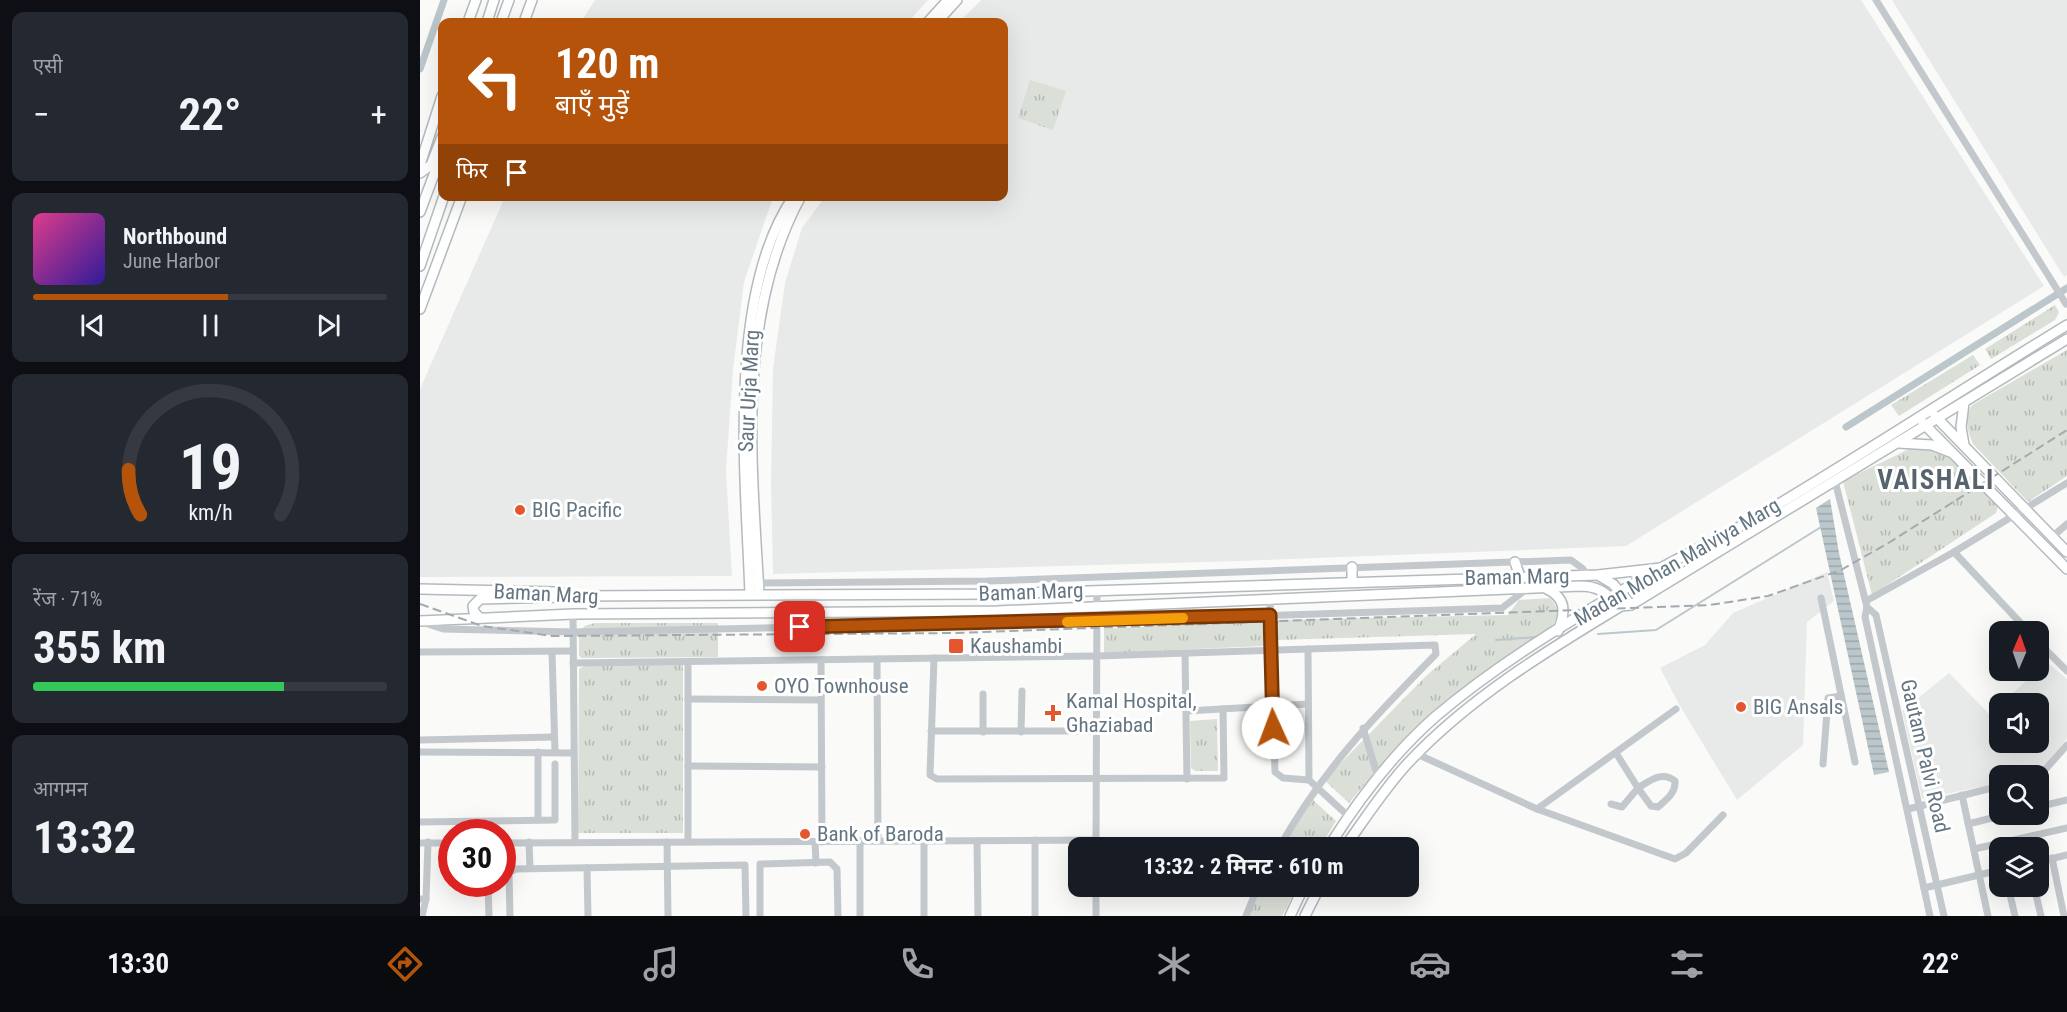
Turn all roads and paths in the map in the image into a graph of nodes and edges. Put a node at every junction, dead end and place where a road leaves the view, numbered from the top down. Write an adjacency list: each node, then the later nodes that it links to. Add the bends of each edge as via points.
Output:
1 (476, 0): 8 (main road)
2 (494, 0): 9 (main road)
3 (509, 0): 10 (main road)
4 (532, 0): 11 (main road)
5 (948, 0): 12 (main road)
6 (957, 0): 13 (main road)
7 (1876, 0): 25 (street, bridge)
8 (469, 18)
9 (488, 18)
10 (502, 18)
11 (525, 18)
12 (932, 18)
13 (941, 18)
14 (438, 109): 17 (main road)
15 (438, 147): 18 (main road, via 431,165)
16 (438, 164): 23 (main road)
17 (420, 165)
18 (420, 173)
19 (442, 201): 24 (main road)
20 (458, 201): 26 (main road)
21 (791, 201): 53 (main road, Saur Urja Marg, via 771,234 752,323 746,422)
22 (799, 201): 53 (main road, Saur Urja Marg, via 769,273 759,326 752,424)
23 (420, 212)
24 (420, 266)
25 (2066, 305)
26 (420, 309)
27 (2067, 325): 30 (main road, Madan Mohan Malviya Marg)
28 (2067, 339): 29 (main road, Madan Mohan Malviya Marg)
29 (1964, 403): 32 (main road, Madan Mohan Malviya Marg); 35 (main road)
30 (1929, 410): 31 (main road, Madan Mohan Malviya Marg); 32 (main road)
31 (1917, 417): 33 (main road); 47 (main road, Madan Mohan Malviya Marg, via 1757,518)
32 (1938, 418): 33 (main road, Madan Mohan Malviya Marg); 35 (main road)
33 (1926, 426): 34 (main road, Madan Mohan Malviya Marg); 36 (main road)
34 (1897, 444): 36 (main road, via 1932,445); 37 (main road, Madan Mohan Malviya Marg)
35 (1964, 445): 39 (main road)
36 (1956, 455): 40 (main road)
37 (1835, 481): 69 (street, Gautam Palvi Road); 70 (main road, Madan Mohan Malviya Marg)
38 (2067, 483): 39 (street)
39 (2026, 510): 40 (street); 42 (main road)
40 (2014, 514): 43 (street); 48 (main road)
41 (2067, 524): 42 (street)
42 (2052, 537): 44 (main road)
43 (1954, 552): 69 (street); 79 (street)
44 (2067, 552)
45 (1515, 562): 46 (street); 49 (street, via 1571,560); 51 (main road)
46 (1352, 567): 52 (main road); 53 (street, via 987,581)
47 (1661, 568): 50 (main road); 64 (main road, Madan Mohan Malviya Marg)
48 (2067, 569)
49 (1588, 575): 50 (main road, Baman Marg); 51 (main road, Baman Marg)
50 (1598, 575): 64 (main road, Baman Marg, via 1613,584)
51 (1520, 577): 52 (main road, Baman Marg)
52 (1352, 581): 55 (main road, Baman Marg)
53 (754, 583): 62 (main road, Saur Urja Marg)
54 (1296, 583): 55 (main road, Baman Marg); 59 (main road, Baman Marg); 66 (main road)
55 (1309, 583): 65 (main road)
56 (1544, 587): 57 (main road, Baman Marg); 64 (main road, Baman Marg, via 1594,586); 80 (main road, via 1564,603)
57 (1529, 588): 65 (main road, Baman Marg); 75 (street, via 1502,608)
58 (420, 589): 63 (main road, Baman Marg)
59 (1097, 590): 61 (main road, Baman Marg); 71 (street)
60 (872, 593): 61 (main road, Baman Marg); 62 (main road, Baman Marg); 72 (main road)
61 (889, 593): 73 (main road)
62 (754, 594): 63 (main road, Baman Marg)
63 (577, 596): 76 (main road, via 480,599 473,606)
64 (1615, 596): 70 (main road, Baman Marg); 80 (main road, Madan Mohan Malviya Marg)
65 (1326, 597): 66 (main road, Baman Marg)
66 (1296, 598): 68 (main road, Baman Marg)
67 (1821, 598): 98 (street)
68 (1270, 600): 71 (main road, Baman Marg); 75 (street)
69 (1867, 604): 137 (street, Gautam Palvi Road, via 1876,615); 139 (street, Gautam Palvi Road, via 1865,617)
70 (1626, 605): 119 (main road, Madan Mohan Malviya Marg, via 1493,689)
71 (1097, 607): 73 (main road, Baman Marg); 78 (street)
72 (871, 611): 73 (main road, Baman Marg); 74 (main road, Baman Marg)
73 (889, 611)
74 (573, 614): 76 (main road, Baman Marg); 81 (street)
75 (1270, 615): 78 (street); 83 (street)
76 (480, 618): 77 (main road, Baman Marg)
77 (420, 621): 81 (street, via 443,629)
78 (1097, 621): 81 (street); 89 (street)
79 (2019, 621)
80 (1558, 631): 126 (main road, Madan Mohan Malviya Marg, via 1484,679 1434,718)
81 (573, 632): 85 (street)
82 (1308, 649): 83 (street); 101 (street); 106 (street, via 1432,644 1437,647 1436,654)
83 (1271, 650): 87 (street); 102 (street)
84 (552, 651): 85 (street); 86 (street); 111 (street)
85 (573, 651): 94 (street)
86 (420, 652)
87 (1185, 653): 89 (street); 105 (street)
88 (2049, 653): 95 (street)
89 (1097, 656): 90 (street); 108 (street)
90 (934, 658): 91 (street); 107 (street)
91 (877, 659): 92 (street); 151 (street)
92 (821, 660): 93 (street); 100 (street)
93 (688, 662): 94 (street); 99 (street)
94 (573, 663): 117 (street)
95 (2067, 672)
96 (1022, 691): 110 (street)
97 (983, 694): 109 (street)
98 (1842, 696): 120 (street); 122 (street, via 1828,698)
99 (688, 699): 100 (street); 124 (street)
100 (821, 700): 125 (street)
101 (1308, 704): 102 (street); 129 (street)
102 (1272, 706): 103 (street); 129 (street, via 1275,772 1283,778)
103 (1223, 709): 105 (street); 128 (street, via 1224,778)
104 (1676, 709): 118 (street)
105 (1187, 711): 128 (street)
106 (1363, 728): 126 (street); 130 (street)
107 (931, 731): 109 (street); 127 (street, via 930,775 934,779)
108 (1096, 731): 110 (street); 127 (street)
109 (983, 732): 110 (street)
110 (1021, 732)
111 (554, 737): 112 (street); 116 (street)
112 (420, 740)
113 (2067, 745): 123 (street)
114 (420, 752): 115 (street)
115 (538, 752): 116 (street); 143 (street)
116 (555, 752): 117 (street)
117 (573, 753): 159 (street)
118 (1616, 753): 131 (street); 138 (street)
119 (1417, 754): 138 (street); 150 (main road, Madan Mohan Malviya Marg)
120 (1855, 762)
121 (555, 764): 143 (street, via 555,820)
122 (1823, 764)
123 (2049, 765)
124 (688, 766): 125 (street); 161 (street)
125 (822, 766): 162 (street)
126 (1378, 777): 140 (main road, Madan Mohan Malviya Marg)
127 (1096, 779): 128 (street); 147 (street)
128 (1187, 779)
129 (1309, 780): 130 (street)
130 (1316, 787): 140 (street); 148 (street)
131 (1638, 788): 131 (street, via 1659,776 1668,775 1675,781 1670,797 1658,807 1651,806); 135 (street, via 1622,807)
132 (1989, 789): 133 (street)
133 (1962, 795): 137 (street); 145 (street)
134 (2067, 800): 136 (street)
135 (1611, 804)
136 (2049, 804)
137 (1920, 806): 139 (street); 174 (street, Gautam Palvi Road)
138 (1537, 809): 141 (street, via 1675,859 1686,853)
139 (1908, 809): 175 (street, Gautam Palvi Road)
140 (1347, 815): 149 (main road, Madan Mohan Malviya Marg)
141 (1723, 815)
142 (1989, 819): 145 (street)
143 (538, 820): 144 (street)
144 (420, 822)
145 (1968, 824): 164 (street)
146 (2067, 828): 164 (street)
147 (1096, 837)
148 (1286, 837)
149 (1334, 837)
150 (1352, 837)
151 (878, 840): 153 (street); 154 (street)
152 (1035, 840): 155 (street); 163 (street); 195 (street)
153 (860, 841): 162 (street); 192 (street)
154 (924, 841): 155 (street); 193 (street)
155 (977, 841): 194 (street)
156 (424, 842): 183 (street)
157 (516, 842): 158 (street)
158 (529, 842): 159 (street); 170 (street)
159 (575, 842): 160 (street)
160 (667, 842): 161 (street); 169 (street)
161 (687, 842): 162 (street)
162 (818, 842): 168 (street)
163 (1068, 842)
164 (1974, 849): 173 (street)
165 (2067, 855): 166 (street)
166 (2052, 858): 167 (street); 205 (street)
167 (2049, 859)
168 (816, 863): 190 (street, via 760,864); 191 (street, via 830,862 837,869)
169 (667, 867): 171 (street); 188 (street); 189 (street, via 745,866)
170 (530, 868): 171 (street); 186 (street, via 509,873)
171 (587, 868): 187 (street)
172 (1989, 873): 173 (street)
173 (1979, 875): 174 (street); 202 (street)
174 (1938, 885): 175 (street); 201 (street, Gautam Palvi Road)
175 (1924, 888): 200 (street, Gautam Palvi Road)
176 (488, 897): 185 (street)
177 (1096, 897): 196 (street)
178 (1254, 897): 197 (street)
179 (1299, 897): 198 (main road)
180 (1314, 897): 199 (main road)
181 (2011, 897): 203 (street)
182 (2037, 897): 204 (street)
183 (423, 899): 184 (street)
184 (422, 916)
185 (489, 916)
186 (510, 916)
187 (588, 916)
188 (668, 916)
189 (746, 916)
190 (760, 916)
191 (838, 916)
192 (860, 916)
193 (924, 916)
194 (978, 916)
195 (1035, 916)
196 (1095, 916)
197 (1246, 916)
198 (1290, 916)
199 (1305, 916)
200 (1930, 916)
201 (1944, 916)
202 (1988, 916)
203 (2015, 916)
204 (2041, 916)
205 (2064, 916)

